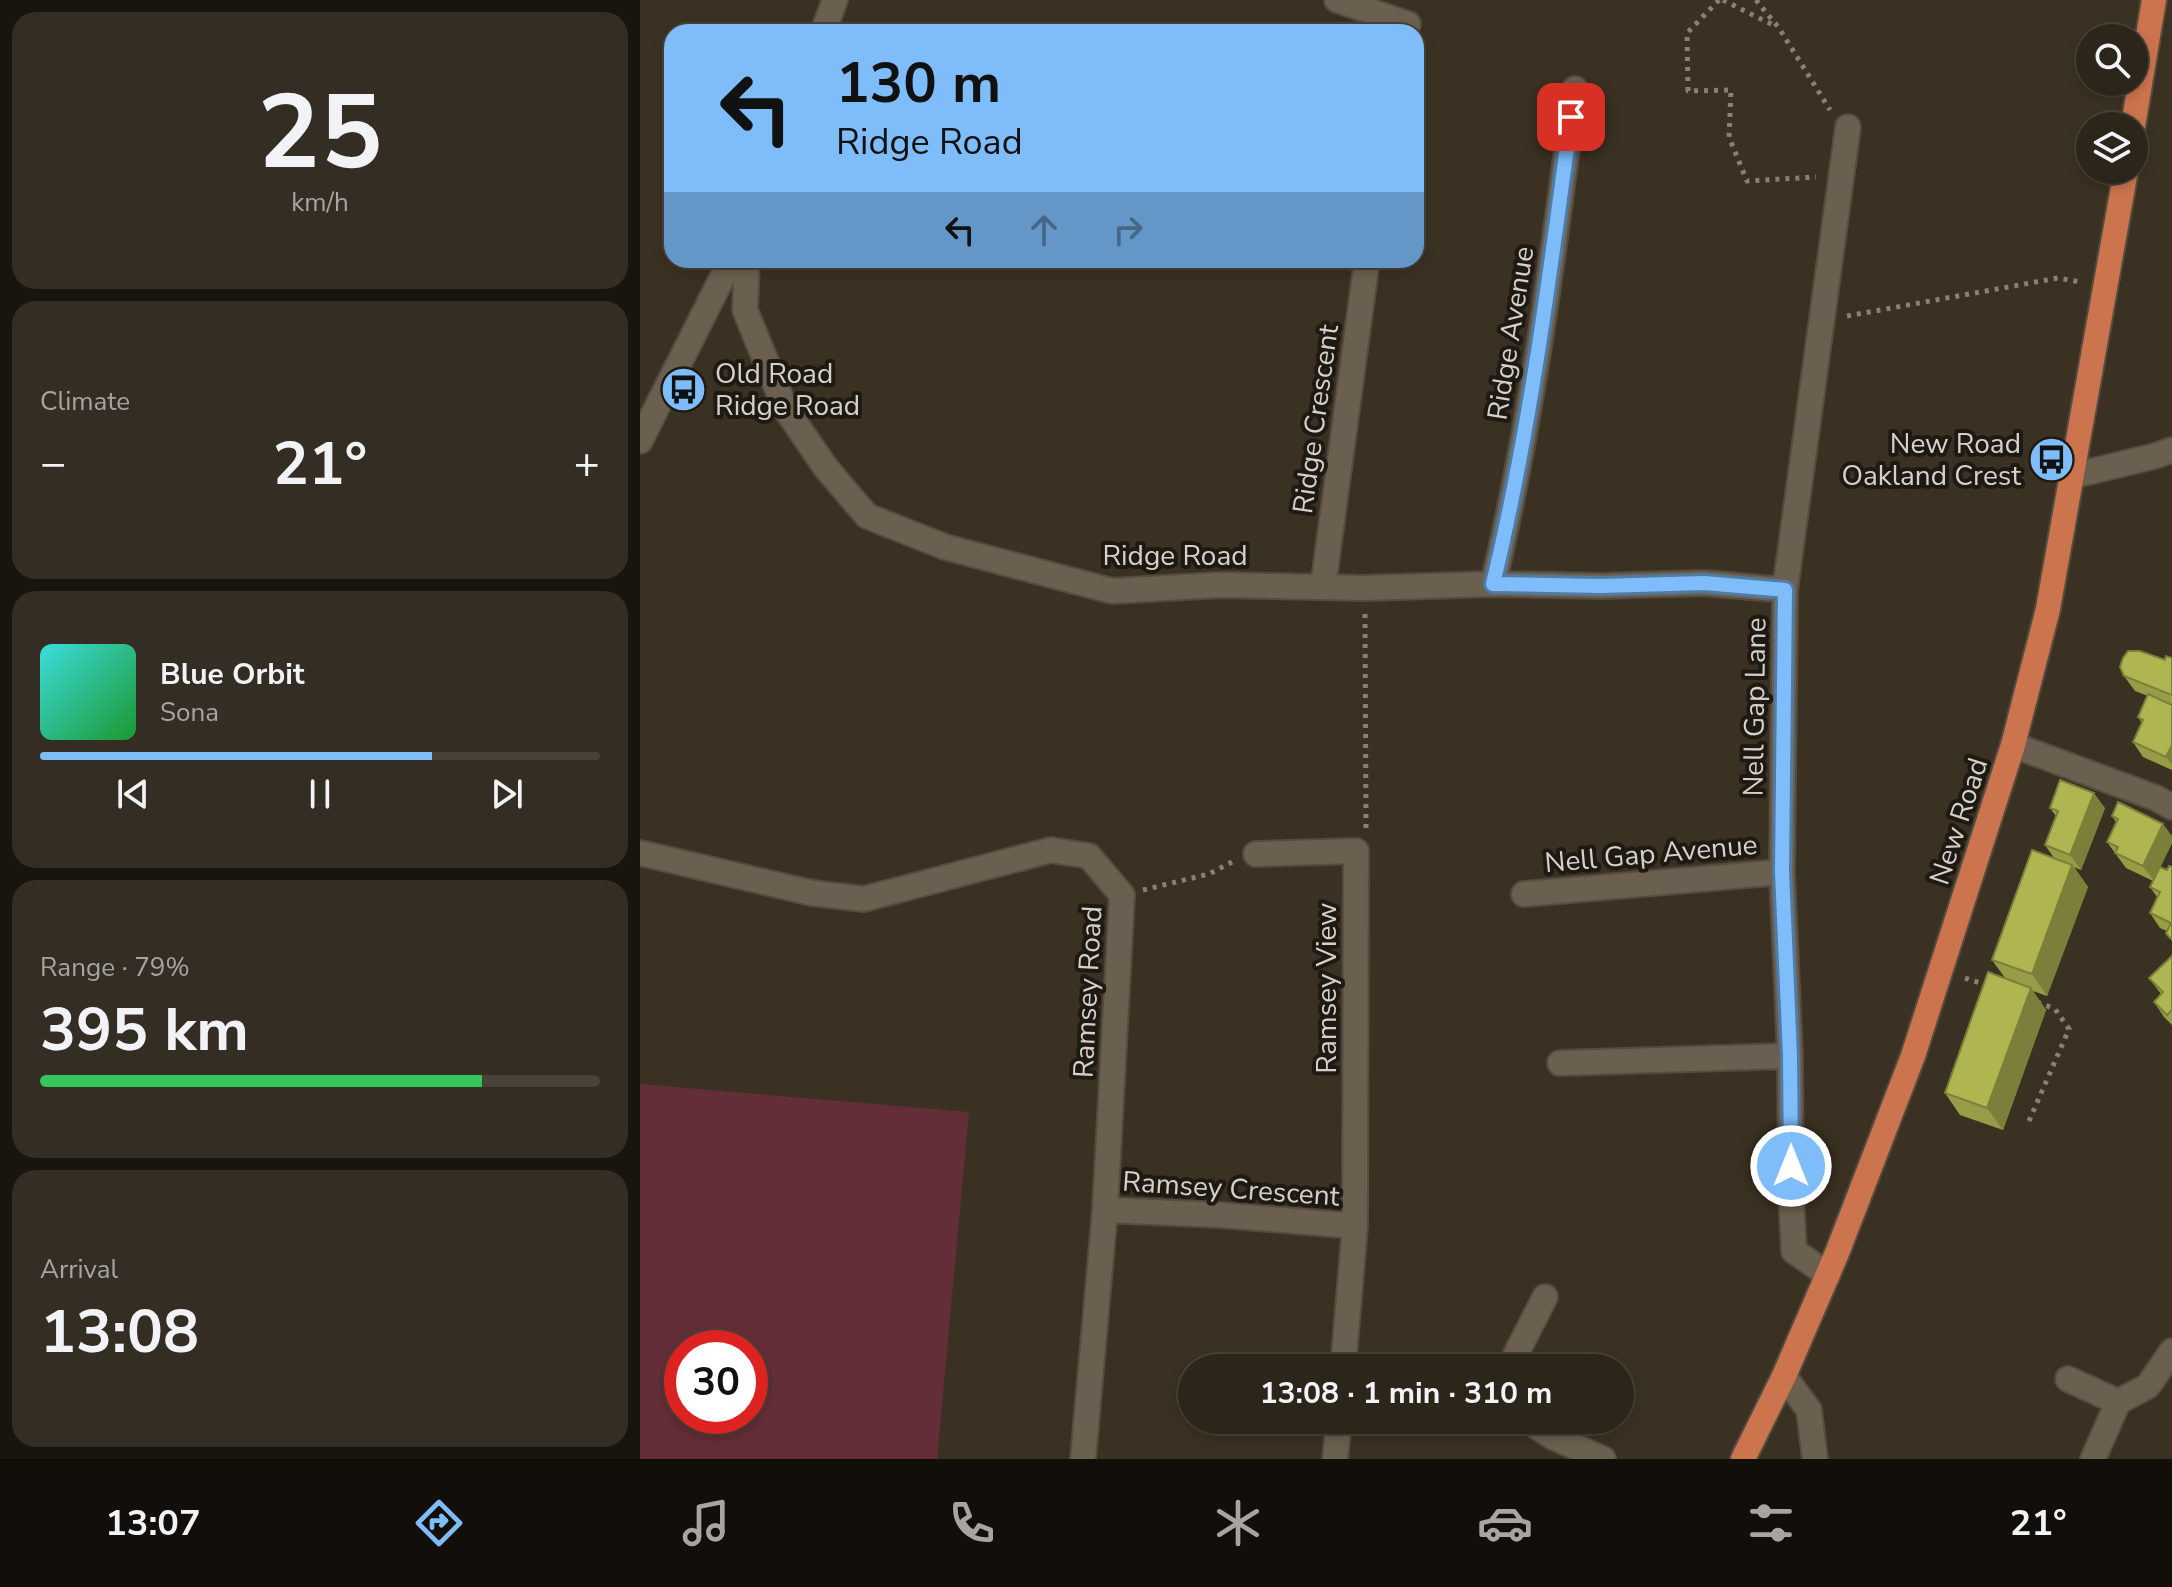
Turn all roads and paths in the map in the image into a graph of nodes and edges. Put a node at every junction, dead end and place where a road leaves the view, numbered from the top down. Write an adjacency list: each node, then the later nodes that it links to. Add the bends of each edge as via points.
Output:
1 (835, 0): 7 (street)
2 (1337, 0): 8 (street)
3 (1413, 0): 9 (street)
4 (1721, 0): 10 (path); 14 (path, via 1687,33 1688,91 1731,90 1729,137 1747,181)
5 (1756, 0): 10 (path)
6 (2154, 0): 12 (highway)
7 (826, 24)
8 (1398, 24)
9 (1409, 24)
10 (1779, 28): 13 (path, via 1829,109)
11 (1575, 89): 24 (street, Ridge Avenue, via 1545,314)
12 (2135, 112)
13 (1848, 127): 14 (street, Nell Gap Lane)
14 (1841, 175): 20 (street, Nell Gap Lane)
15 (2124, 184): 19 (highway, New Road)
16 (727, 268): 21 (street)
17 (747, 268): 25 (street, Ridge Road, via 745,310 785,408 867,516 945,547 1112,591)
18 (1366, 268): 25 (street, Ridge Crescent)
19 (2106, 287): 20 (path, via 2058,278); 23 (highway, New Road)
20 (1823, 320): 27 (street, Nell Gap Lane)
21 (640, 441)
22 (2172, 450): 23 (street)
23 (2072, 476): 28 (highway, New Road, via 2048,609)
24 (1493, 584): 26 (street, Ridge Road); 27 (street, Ridge Road, via 1704,583)
25 (1323, 587): 26 (street, Ridge Road)
26 (1365, 588): 30 (path, via 1366,830)
27 (1785, 590): 33 (street, Nell Gap Lane)
28 (2013, 745): 29 (street); 36 (highway, New Road)
29 (2172, 807)
30 (1356, 851): 32 (street); 43 (street, Ramsey View)
31 (640, 853): 35 (street, Ramsey Road, via 812,893 864,899 1051,850 1089,856)
32 (1256, 854): 35 (path, via 1209,874)
33 (1782, 872): 34 (street, Nell Gap Avenue); 39 (street, Nell Gap Lane)
34 (1524, 894)
35 (1122, 895): 42 (street, Ramsey Road)
36 (1941, 970): 37 (path); 44 (highway, New Road)
37 (1998, 989)
38 (2026, 999): 41 (path, via 2055,1009 2069,1029)
39 (1790, 1056): 40 (street); 44 (street, Nell Gap Lane, via 1794,1251)
40 (1560, 1063)
41 (2029, 1121)
42 (1105, 1210): 43 (street, Ramsey Crescent); 54 (street, Ramsey Road)
43 (1355, 1226): 47 (street, Ramsey Crescent)
44 (1828, 1275): 49 (highway, New Road)
45 (1545, 1297): 48 (street)
46 (2172, 1351): 51 (street, via 2148,1386)
47 (1344, 1354)
48 (1516, 1354)
49 (1784, 1376): 57 (highway, New Road); 58 (street, via 1809,1410)
50 (2068, 1379): 51 (street)
51 (2118, 1402): 59 (street)
52 (1338, 1434): 55 (street)
53 (1548, 1434): 56 (street)
54 (1083, 1459)
55 (1335, 1459)
56 (1603, 1459)
57 (1743, 1459)
58 (1815, 1459)
59 (2093, 1459)

